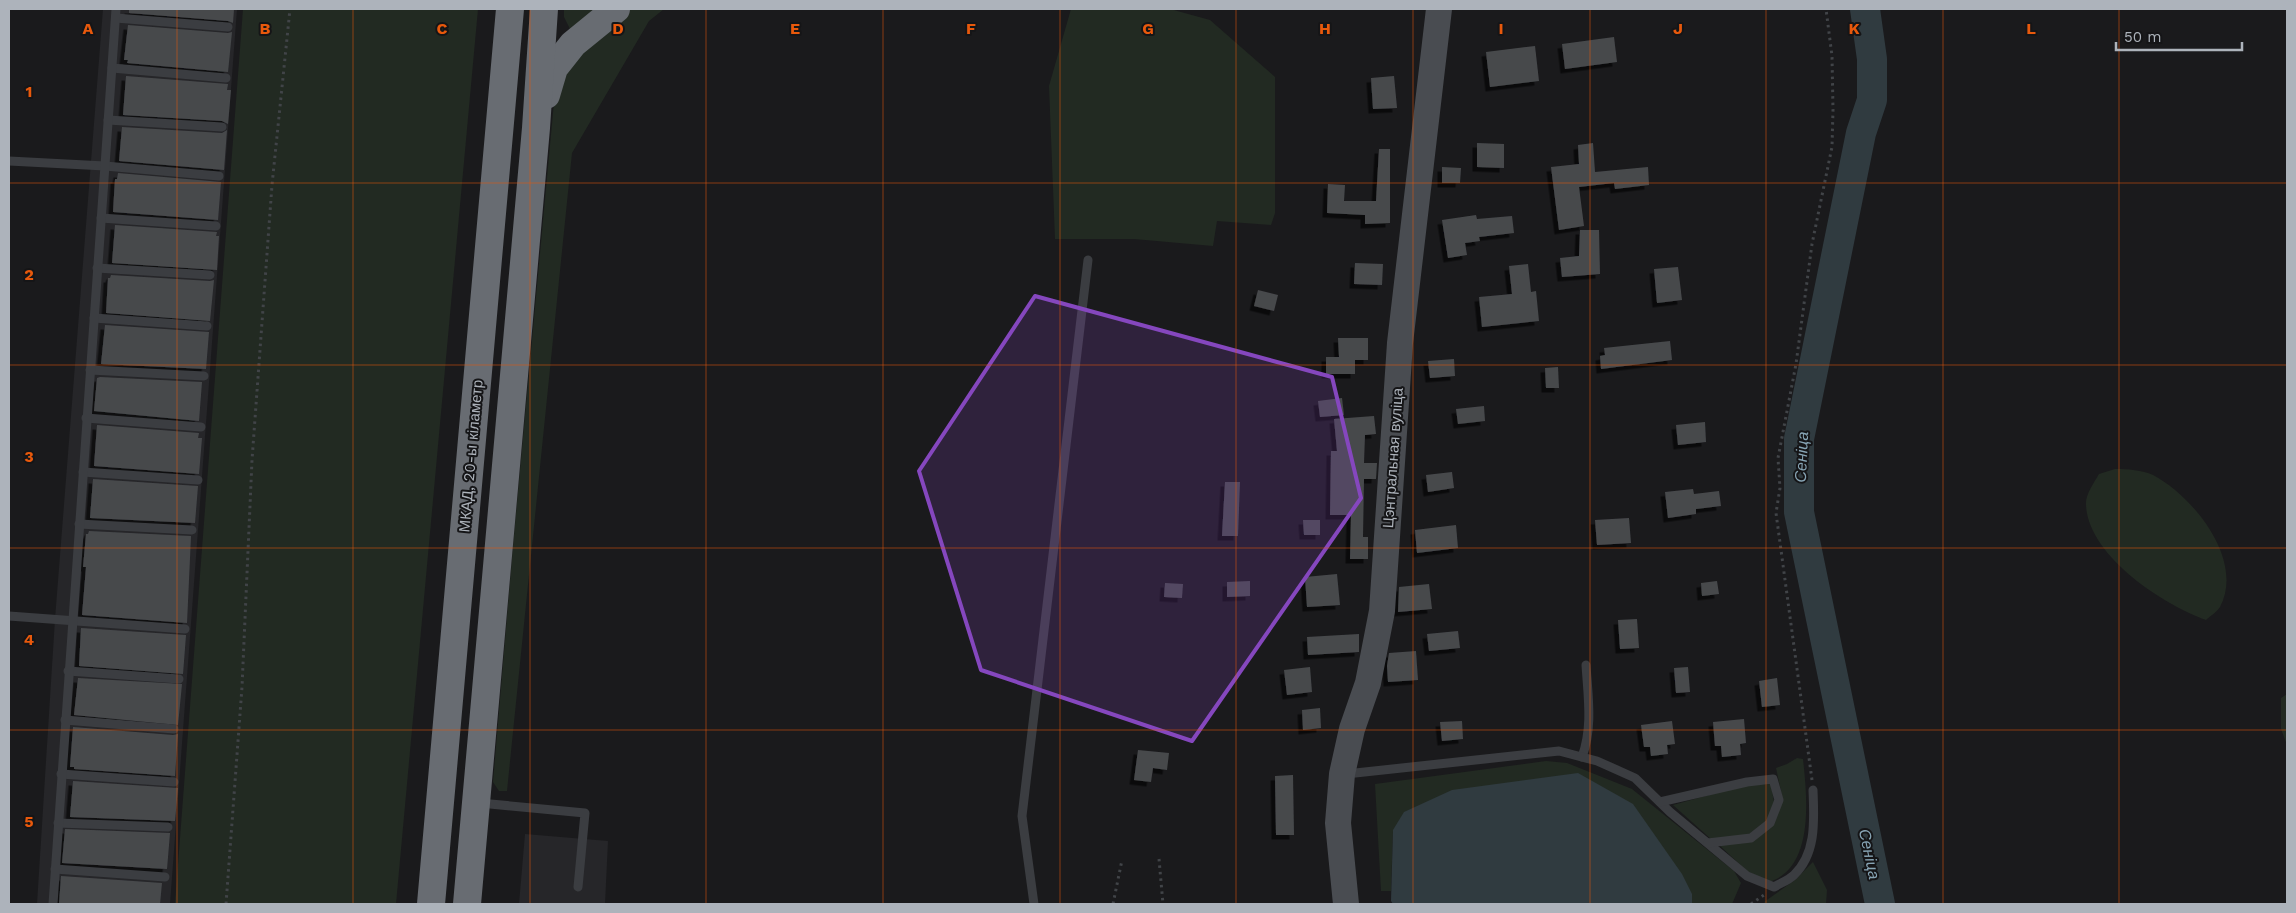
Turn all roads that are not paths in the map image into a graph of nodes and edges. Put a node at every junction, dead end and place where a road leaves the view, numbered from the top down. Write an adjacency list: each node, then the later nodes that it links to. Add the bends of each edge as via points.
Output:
1 (510, 9): 52 (highway, МКАД, 20-ы кіламетр)
2 (544, 9): 11 (highway)
3 (616, 9): 11 (highway, via 573,44 554,68)
4 (1439, 9): 40 (street, Цэнтральная вуліца, via 1400,344 1382,611 1368,683 1352,729)
5 (116, 13): 6 (lane); 7 (lane)
6 (228, 27)
7 (112, 68): 8 (lane); 9 (lane)
8 (226, 78)
9 (108, 120): 10 (lane); 13 (lane)
10 (222, 127)
11 (536, 128): 44 (highway)
12 (9, 161): 13 (lane)
13 (105, 166): 14 (lane); 15 (lane)
14 (219, 176)
15 (101, 218): 16 (lane); 18 (lane)
16 (216, 226)
17 (1088, 260): 54 (lane, via 1022,816)
18 (98, 268): 19 (lane); 20 (lane)
19 (210, 275)
20 (94, 318): 21 (lane); 22 (lane)
21 (207, 326)
22 (90, 370): 23 (lane); 24 (lane)
23 (204, 376)
24 (86, 418): 25 (lane); 26 (lane)
25 (201, 427)
26 (82, 472): 27 (lane); 28 (lane)
27 (198, 480)
28 (79, 524): 29 (lane); 31 (lane)
29 (192, 530)
30 (9, 616): 31 (lane)
31 (72, 619): 32 (lane); 34 (lane)
32 (184, 629)
33 (1586, 666): 38 (lane, via 1590,719 1588,741)
34 (68, 671): 35 (lane); 36 (lane)
35 (178, 679)
36 (65, 720): 37 (lane); 39 (lane)
37 (174, 729)
38 (1582, 757): 40 (lane, via 1559,751); 43 (lane, via 1635,778)
39 (62, 774): 41 (lane); 45 (lane)
40 (1342, 774): 55 (street, Цэнтральная вуліца, via 1338,823)
41 (174, 782)
42 (1814, 790): 47 (lane, via 1814,826 1808,856 1794,875 1774,887 1746,876)
43 (1660, 802): 47 (lane); 47 (lane, via 1773,779 1779,800 1770,823 1751,838)
44 (474, 803): 50 (lane, via 585,813); 53 (highway)
45 (58, 823): 46 (lane); 48 (lane)
46 (168, 827)
47 (1708, 843)
48 (55, 869): 49 (lane); 51 (lane)
49 (165, 877)
50 (578, 887)
51 (53, 904)
52 (432, 904)
53 (466, 904)
54 (1034, 904)
55 (1346, 904)

